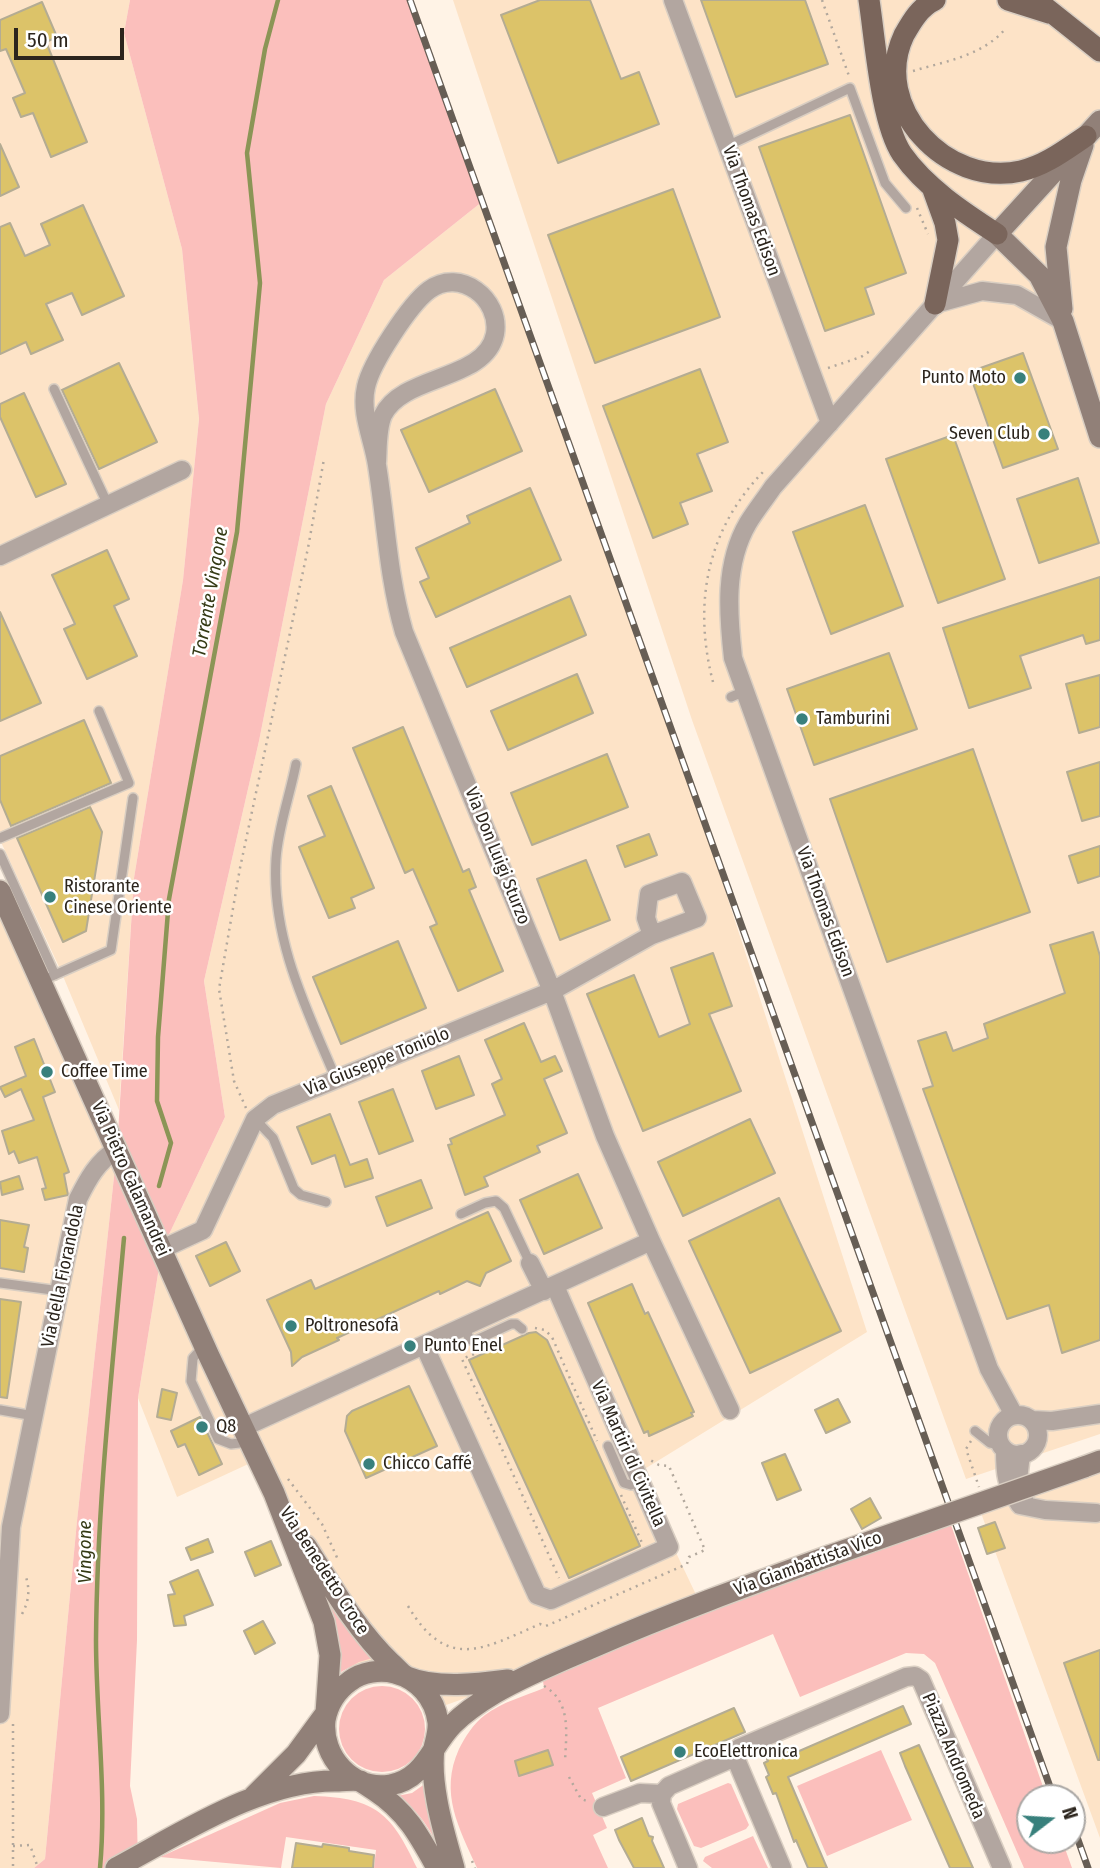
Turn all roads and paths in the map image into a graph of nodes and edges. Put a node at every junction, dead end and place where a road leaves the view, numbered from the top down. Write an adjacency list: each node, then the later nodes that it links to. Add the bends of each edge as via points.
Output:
1 (673, 0): 14 (street, Via Thomas Edison)
2 (822, 0): 11 (path)
3 (869, 0): 15 (main road, via 891,134 901,153)
4 (935, 0): 12 (main road, via 912,20 896,56)
5 (1008, 0): 7 (main road)
6 (1036, 0): 7 (main road)
7 (1057, 16): 9 (main road)
8 (1006, 28): 10 (path, via 981,50)
9 (1100, 51)
10 (903, 74)
11 (851, 81)
12 (899, 100): 13 (main road, via 917,132 936,151 964,166 992,172 1018,172 1045,164); 17 (main road, via 918,151 931,171)
13 (1093, 129): 17 (street, Via Thomas Edison); 20 (street, via 1071,180 1056,247)
14 (727, 146): 16 (lane, via 850,89 885,183); 22 (street, Via Thomas Edison)
15 (932, 187): 17 (main road); 19 (main road, via 948,240)
16 (909, 204): 18 (path, via 923,218)
17 (991, 231): 19 (street, Via Thomas Edison); 20 (street, via 1039,275)
18 (928, 242)
19 (935, 304): 20 (street, via 982,291 1017,295); 24 (street, Via Thomas Edison)
20 (1063, 321): 25 (street)
21 (873, 348): 22 (path, via 861,357)
22 (812, 374): 24 (street, Via Thomas Edison)
23 (54, 389): 29 (lane)
24 (830, 423): 60 (street, Via Thomas Edison, via 747,525 733,564 728,607 738,694 867,1049 989,1369)
25 (1100, 437)
26 (324, 459): 42 (path, via 219,989 234,1080)
27 (377, 462): 27 (street, Via Don Luigi Sturzo, via 385,412 411,390 470,365 486,353 495,336 495,319 489,302 477,289 446,283 430,289 382,349 366,386 365,413); 40 (street, Via Don Luigi Sturzo, via 394,595 404,632)
28 (182, 470): 29 (street)
29 (108, 505): 30 (street)
30 (0, 556)
31 (99, 711): 34 (lane, via 129,783)
32 (296, 764): 41 (lane, via 276,857 276,908 288,960)
33 (133, 798): 39 (lane, via 111,950)
34 (0, 838)
35 (0, 854): 39 (lane)
36 (0, 891): 37 (street, Via Pietro Calamandrei)
37 (6, 919): 39 (street, Via Pietro Calamandrei)
38 (652, 935): 40 (street, Via Giuseppe Toniolo)
39 (48, 978): 43 (street, Via Pietro Calamandrei)
40 (552, 991): 41 (street, Via Giuseppe Toniolo); 46 (street, Via Don Luigi Sturzo, via 605,1136)
41 (336, 1079): 42 (street, Via Giuseppe Toniolo, via 273,1105)
42 (255, 1119): 44 (lane, via 273,1138 294,1189); 47 (street, via 203,1230)
43 (120, 1156): 47 (street, Via Pietro Calamandrei); 51 (street, Via della Fiorandola, via 104,1157 78,1199)
44 (326, 1202)
45 (461, 1214): 48 (lane, via 496,1201 504,1208)
46 (651, 1241): 50 (street); 56 (street, Via Don Luigi Sturzo)
47 (160, 1245): 62 (street, Via Pietro Calamandrei)
48 (530, 1263): 50 (street, Via Martiri di Civitella)
49 (0, 1283): 51 (lane)
50 (550, 1289): 52 (street); 67 (street, Via Martiri di Civitella)
51 (60, 1291): 59 (street, Via della Fiorandola)
52 (464, 1327): 53 (lane, via 474,1341 511,1324); 54 (street)
53 (525, 1329): 63 (path, via 545,1330 552,1337)
54 (424, 1345): 62 (street); 67 (street, Via Martiri di Civitella, via 537,1595 551,1600 669,1547)
55 (484, 1349): 73 (path, via 462,1359)
56 (730, 1409)
57 (0, 1410): 59 (lane)
58 (1100, 1414): 60 (street, via 1060,1421)
59 (34, 1416): 78 (street, Via della Fiorandola, via 9,1547)
60 (1015, 1421): 64 (street, via 999,1433); 64 (street, via 1038,1432 1038,1439 1031,1451)
61 (975, 1431): 64 (lane)
62 (245, 1435): 68 (street, Via Benedetto Croce)
63 (604, 1448): 67 (lane, via 625,1483)
64 (1009, 1450): 70 (street, via 1005,1475 1020,1505)
65 (644, 1455): 74 (path, via 669,1466 705,1550 689,1557 687,1564 546,1626 540,1624 487,1647 468,1650 434,1641)
66 (1092, 1464): 76 (street, Via Giambattista Vico, bridge, via 661,1617)
67 (640, 1481)
68 (277, 1483): 72 (path, via 290,1481 322,1524); 75 (street, Via Benedetto Croce, via 340,1601 367,1638); 77 (street, Via Benedetto Croce, via 324,1622 330,1656)
69 (618, 1487): 71 (path)
70 (1098, 1513)
71 (645, 1549)
72 (344, 1573)
73 (563, 1586)
74 (408, 1606)
75 (405, 1676): 76 (street, Via Giambattista Vico, via 471,1685); 77 (street, via 378,1671 354,1678 332,1699); 79 (street, Via Benedetto Croce, via 423,1690 435,1709)
76 (528, 1680): 79 (street, Via Giambattista Vico, via 478,1703 451,1725); 81 (path, via 550,1689 567,1714)
77 (326, 1713): 83 (street, Via Benedetto Croce, via 324,1729 331,1753 346,1773); 85 (street, via 296,1755)
78 (6, 1716): 87 (path)
79 (434, 1749): 83 (street, via 427,1762 403,1781 374,1785); 88 (street, Via Benedetto Croce, via 436,1800)
80 (735, 1757): 84 (street, Piazza Andromeda, via 669,1786); 95 (street); 96 (street, Piazza Andromeda, via 739,1748 915,1676 921,1680)
81 (565, 1762)
82 (569, 1777): 86 (path, via 581,1799)
83 (360, 1781): 85 (street, via 311,1782); 92 (street, Via Benedetto Croce, via 404,1814)
84 (662, 1794): 86 (street, Piazza Andromeda, via 640,1793); 94 (street, via 661,1803)
85 (254, 1796): 91 (street)
86 (603, 1807)
87 (13, 1846): 89 (path); 90 (path, via 30,1845)
88 (462, 1863): 93 (path)
89 (13, 1868)
90 (37, 1868)
91 (116, 1868)
92 (437, 1868)
93 (475, 1868)
94 (688, 1868)
95 (782, 1868)
96 (1002, 1868)

